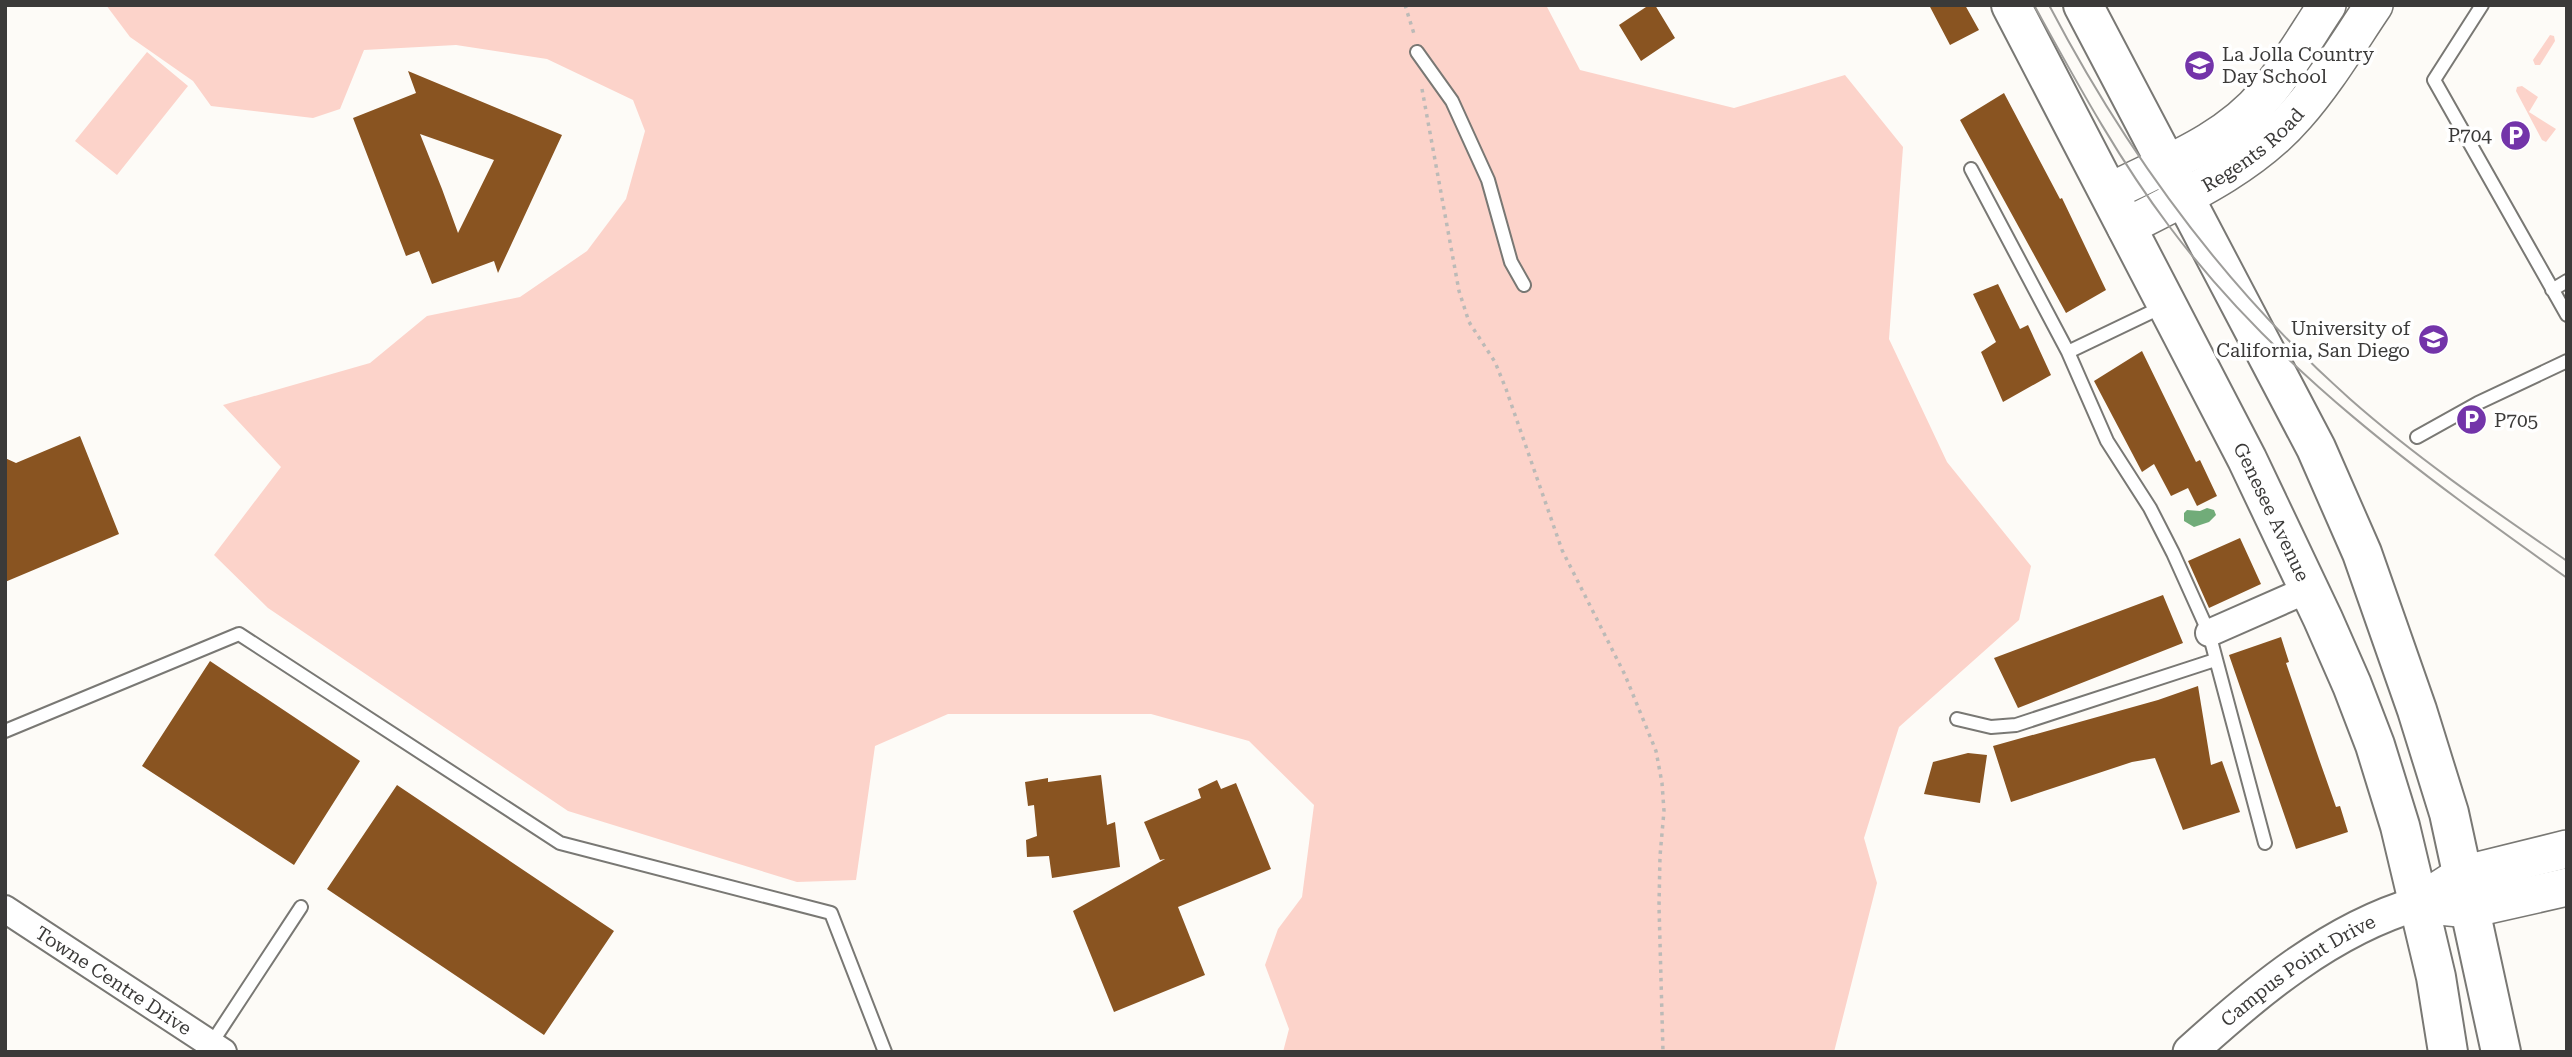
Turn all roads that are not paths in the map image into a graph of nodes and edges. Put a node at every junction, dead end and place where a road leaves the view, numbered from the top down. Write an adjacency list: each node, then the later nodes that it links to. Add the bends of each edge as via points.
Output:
1 (2011, 5): 9 (main road, Genesee Avenue)
2 (2083, 5): 7 (main road)
3 (2327, 5): 7 (main road, Regents Road, via 2264,96 2197,149)
4 (2374, 5): 10 (main road, Regents Road, via 2295,116 2257,150)
5 (2482, 5): 14 (lane, via 2434,80)
6 (1417, 52): 13 (lane, via 1452,101 1488,180 1511,262)
7 (2167, 163): 9 (main road, Regents Road); 10 (main road)
8 (1971, 169): 17 (lane)
9 (2110, 192): 11 (main road, Genesee Avenue)
10 (2185, 197): 11 (main road, Regents Road); 28 (main road, via 2316,448 2362,553 2449,813)
11 (2126, 227): 15 (main road, Genesee Avenue)
12 (2567, 281): 14 (lane)
13 (1524, 285)
14 (2552, 290): 16 (lane)
15 (2167, 305): 17 (lane); 20 (main road, Genesee Avenue)
16 (2567, 315)
17 (2068, 352): 21 (lane, via 2107,441 2150,508)
18 (2567, 361): 19 (lane)
19 (2417, 437)
20 (2309, 589): 21 (street); 29 (main road, Genesee Avenue, via 2375,746 2400,825)
21 (2209, 633): 22 (lane)
22 (2215, 660): 23 (lane, via 2017,725 1991,727); 25 (lane)
23 (1957, 719)
24 (5, 732): 33 (lane, via 239,634 560,843 831,914)
25 (2265, 843)
26 (2567, 849): 28 (main road, Campus Point Drive)
27 (2567, 887): 28 (main road, Campus Point Drive)
28 (2466, 892): 29 (main road, Campus Point Drive); 36 (main road)
29 (2417, 904): 34 (street, Campus Point Drive, via 2383,914 2318,951); 35 (main road, Genesee Avenue, via 2436,977)
30 (301, 906): 32 (lane)
31 (5, 909): 32 (street, Towne Centre Drive)
32 (217, 1048)
33 (885, 1052)
34 (2190, 1052)
35 (2448, 1052)
36 (2501, 1052)

